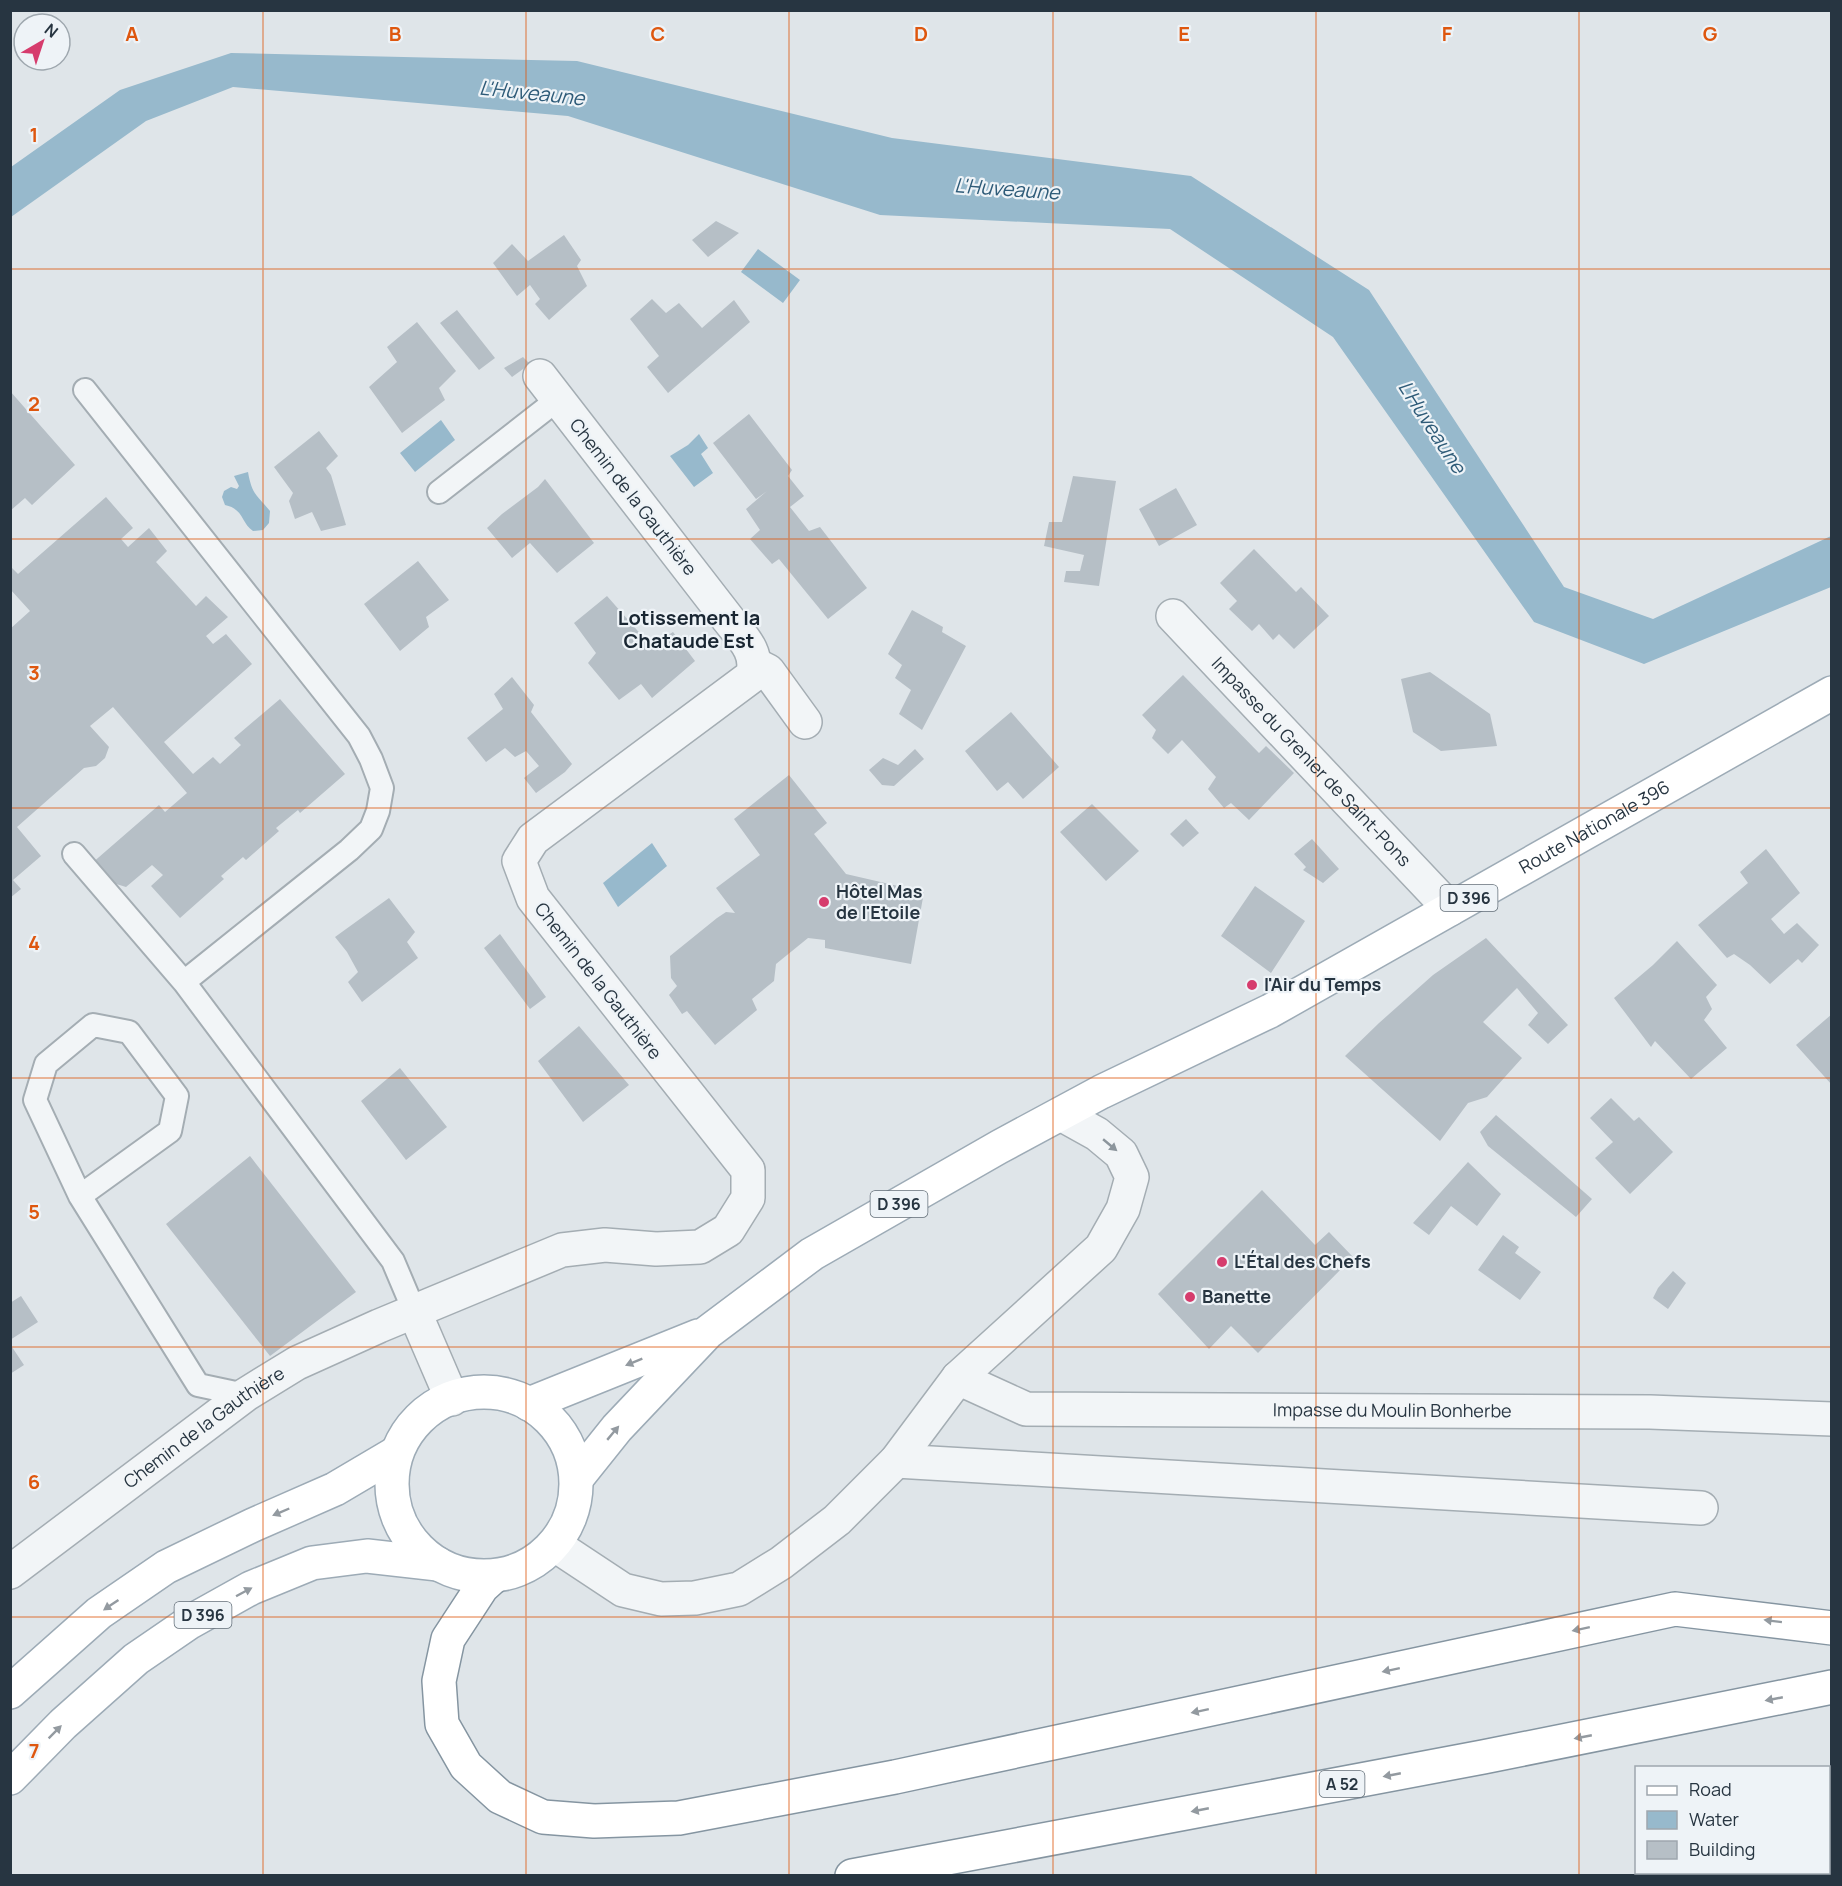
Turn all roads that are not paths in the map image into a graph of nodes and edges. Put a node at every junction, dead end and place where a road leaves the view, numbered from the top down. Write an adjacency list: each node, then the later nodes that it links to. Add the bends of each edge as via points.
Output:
1 (549, 388): 3 (lane); 5 (street, Chemin de la Gauthière, via 735,627 753,652)
2 (85, 390): 10 (lane, via 359,736 382,788 371,829)
3 (439, 492)
4 (1173, 616): 9 (street, Impasse du Grenier de Saint-Pons)
5 (756, 665): 7 (street, via 768,671); 13 (street, Chemin de la Gauthière, via 752,676 533,839 519,861 533,898 748,1170 748,1198 728,1230 700,1247 656,1250 605,1245 562,1250)
6 (1832, 693): 9 (main road, Route Nationale 396 / D 396)
7 (805, 722)
8 (75, 855): 10 (lane)
9 (1450, 909): 11 (main road, Route Nationale 396 / D 396, via 1270,1011)
10 (184, 982): 13 (lane, via 393,1262)
11 (1061, 1114): 14 (main road, D 396, via 812,1254); 15 (street, one-way to 15, via 1097,1134 1121,1154 1132,1177 1123,1209 1101,1248)
12 (80, 1196): 12 (lane, via 35,1100 45,1064 93,1025 129,1032 177,1096 170,1131); 16 (lane, via 198,1385)
13 (415, 1313): 16 (street, Chemin de la Gauthière, via 297,1363); 17 (street)
14 (708, 1332): 18 (main road, D 396, one-way to 18); 22 (main road, D 396, one-way to 14, via 617,1428)
15 (958, 1378): 19 (street, Impasse du Moulin Bonherbe, via 1026,1409 1650,1412); 21 (street)
16 (245, 1395): 26 (street, Chemin de la Gauthière)
17 (452, 1399): 18 (main road, via 475,1392 503,1394); 20 (main road, via 423,1414)
18 (529, 1404): 22 (main road, via 553,1423 570,1449)
19 (1832, 1419)
20 (396, 1453): 25 (main road, via 392,1492 399,1520 415,1546); 30 (main road, one-way to 30, via 335,1489 166,1567 99,1613)
21 (896, 1461): 23 (street); 24 (street, via 837,1520 739,1589 694,1598 661,1599 623,1590)
22 (577, 1478): 24 (main road, via 572,1514)
23 (1701, 1508)
24 (555, 1545): 27 (main road, via 526,1567)
25 (438, 1564): 27 (main road, via 464,1575); 31 (main road, D 396, one-way to 25, via 136,1659 190,1622 251,1588 312,1563 368,1556)
26 (10, 1572)
27 (493, 1577): 28 (main road, one-way to 27, via 1675,1609 895,1777 679,1818 594,1821 543,1817 500,1797 466,1766 442,1724 439,1681 448,1639 482,1587)
28 (1832, 1628)
29 (1832, 1687): 32 (main road, A 52, one-way to 32)
30 (10, 1692)
31 (10, 1778)
32 (852, 1875)

